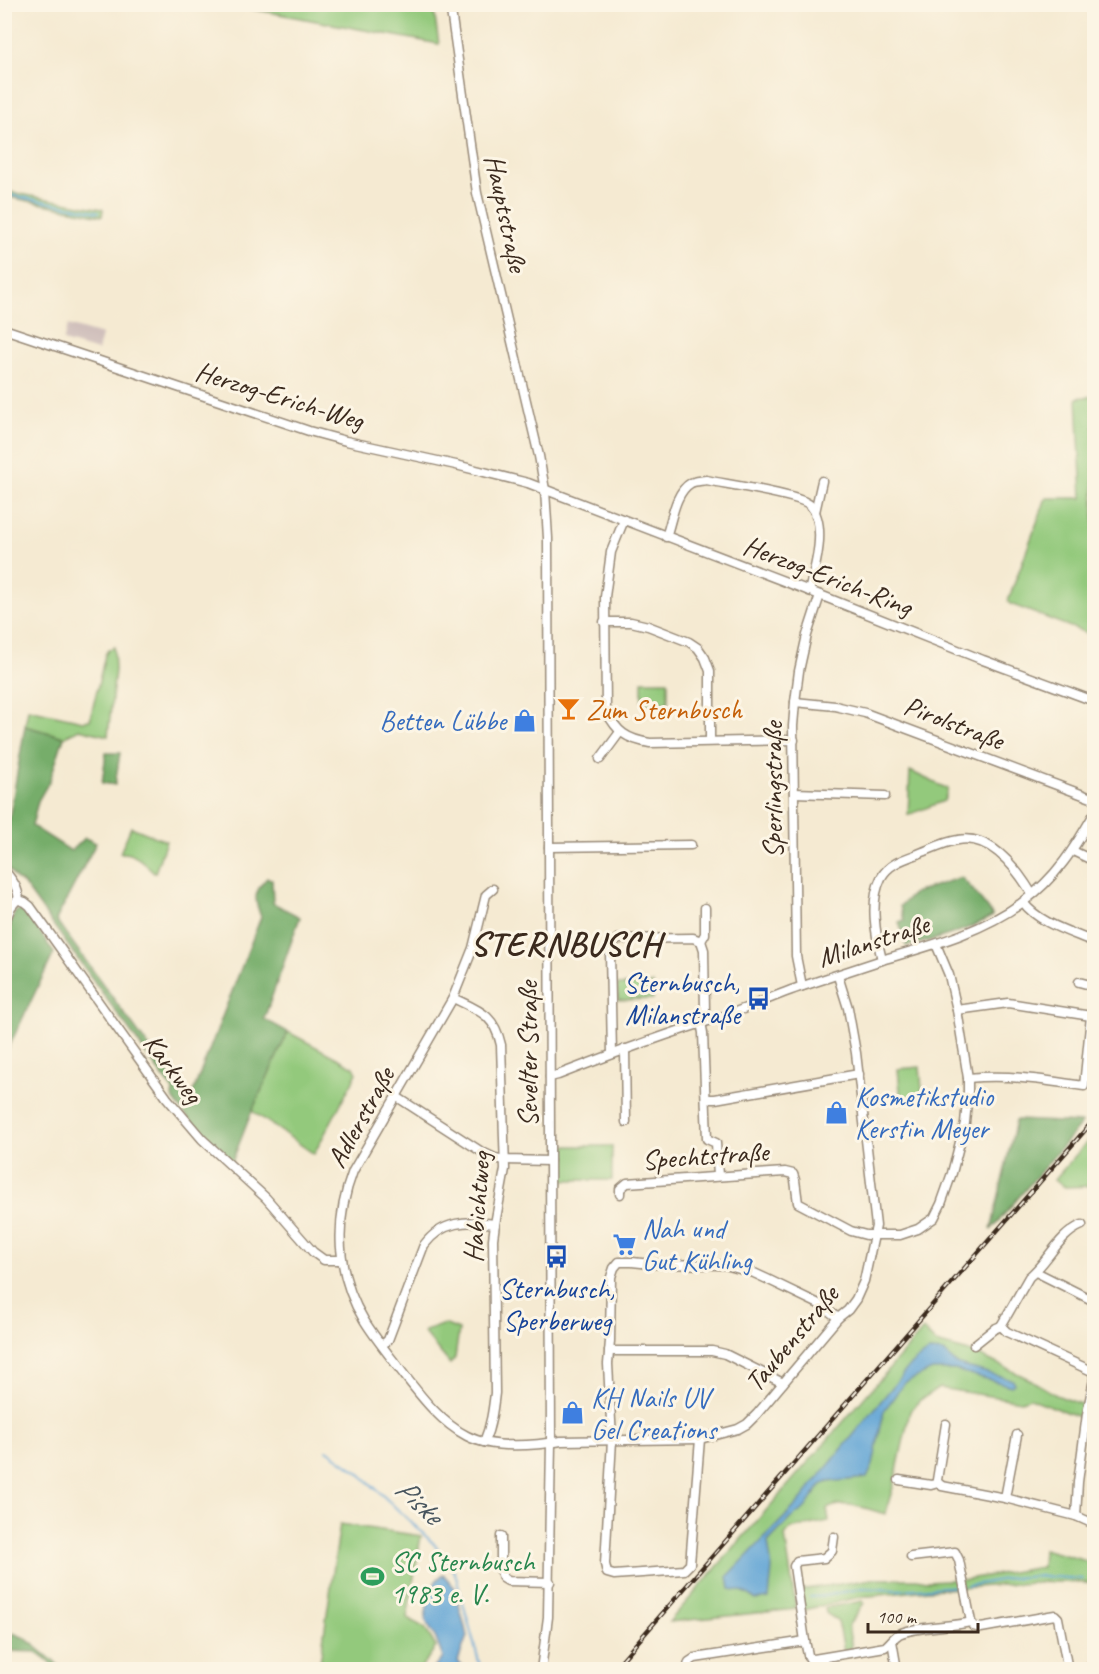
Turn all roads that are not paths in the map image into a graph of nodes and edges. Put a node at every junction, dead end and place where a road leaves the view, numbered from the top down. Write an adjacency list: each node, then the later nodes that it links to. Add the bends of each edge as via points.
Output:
1 (450, 4): 4 (street, Hauptstraße, via 477,193)
2 (4, 329): 4 (street, Herzog-Erich-Weg, via 309,431)
3 (822, 481): 5 (street)
4 (545, 490): 6 (street, Herzog-Erich-Ring); 22 (street, Sevelter Straße)
5 (815, 512): 7 (street, via 809,503 793,497 706,480 693,482 678,500); 8 (street, via 819,546)
6 (624, 519): 7 (street, Herzog-Erich-Ring); 10 (street, via 611,552)
7 (666, 537): 8 (street, Herzog-Erich-Ring)
8 (809, 591): 9 (street, Herzog-Erich-Ring)
9 (820, 595): 11 (street, Herzog-Erich-Ring); 12 (street, Sperlingstraße, via 807,635)
10 (604, 622): 13 (street, via 606,711); 15 (street, via 648,626 698,648 710,671)
11 (1095, 701)
12 (795, 702): 14 (street, Sperlingstraße); 19 (street, Pirolstraße, via 865,713)
13 (620, 732): 15 (street, via 650,743); 16 (street)
14 (794, 740): 15 (street); 17 (street, Sperlingstraße)
15 (710, 741)
16 (600, 759)
17 (794, 793): 18 (street); 38 (street, Sperlingstraße, via 796,957)
18 (885, 796)
19 (1095, 799)
20 (1095, 814): 23 (street, Milanstraße)
21 (691, 845): 22 (street)
22 (549, 847): 46 (street, Sevelter Straße)
23 (1073, 851): 24 (street); 27 (street, Milanstraße)
24 (1095, 861)
25 (4, 870): 28 (street, Karkweg, via 15,882)
26 (493, 889): 40 (street, Adlerstraße, via 486,895 473,948)
27 (1032, 894): 29 (street, Milanstraße); 35 (street, via 998,852 984,843 961,840 906,858 891,865 876,892 874,920)
28 (19, 900): 31 (street, via 11,907); 58 (street, Karkweg, via 30,906 183,1118 266,1198 313,1252 324,1260)
29 (1023, 902): 33 (street, via 1038,917); 34 (street, Milanstraße, via 982,927)
30 (705, 908): 32 (street, via 705,934)
31 (4, 924)
32 (701, 941): 42 (street); 44 (street, via 618,939 613,945)
33 (1095, 942)
34 (936, 944): 35 (street, Milanstraße); 41 (street)
35 (882, 960): 36 (street, Milanstraße)
36 (838, 976): 38 (street, Milanstraße); 45 (street, Taubenstraße, via 848,1008)
37 (1079, 982): 39 (street)
38 (802, 986): 42 (street, Milanstraße)
39 (1095, 986)
40 (453, 998): 48 (street, Adlerstraße); 51 (street, Habichtweg, via 484,1014 498,1032)
41 (957, 1010): 47 (street); 47 (street, via 1008,1004 1091,1017 1084,1086 1020,1077)
42 (704, 1022): 43 (street, Milanstraße); 49 (street)
43 (625, 1049): 44 (street, Milanstraße); 50 (street)
44 (612, 1054): 46 (street, Milanstraße)
45 (859, 1074): 49 (street); 57 (street, Taubenstraße)
46 (550, 1077): 52 (street, Sevelter Straße)
47 (968, 1078): 57 (street, via 965,1123 952,1173 934,1218 900,1235)
48 (397, 1097): 51 (street, via 482,1152); 58 (street, Adlerstraße, via 348,1184 341,1213)
49 (706, 1099): 53 (street, via 707,1139 716,1143)
50 (626, 1122)
51 (505, 1160): 52 (street); 55 (street, Habichtweg)
52 (550, 1161): 74 (street, Sevelter Straße)
53 (718, 1176): 54 (street, Spechtstraße, via 627,1183); 57 (street, Spechtstraße, via 793,1174 798,1203 851,1231)
54 (620, 1194)
55 (495, 1224): 63 (street, via 461,1223 443,1227 431,1236 424,1245 388,1340); 73 (street, Habichtweg, via 495,1393)
56 (1082, 1226): 59 (street, via 1072,1230)
57 (875, 1236): 61 (street, Taubenstraße, via 856,1299)
58 (342, 1260): 63 (street, Adlerstraße, via 353,1299)
59 (1036, 1272): 60 (street); 62 (street, via 1029,1277)
60 (1095, 1300)
61 (838, 1318): 65 (street, via 821,1305 767,1279 725,1265 619,1262 610,1277); 68 (street, Taubenstraße)
62 (1001, 1326): 64 (street); 66 (street)
63 (382, 1345): 73 (street, Adlerstraße, via 441,1417 467,1436)
64 (974, 1345)
65 (609, 1351): 68 (street, via 712,1351); 72 (street)
66 (1095, 1372)
67 (1095, 1379): 78 (street, via 1087,1414)
68 (783, 1383): 71 (street, Taubenstraße, via 747,1424)
69 (946, 1424): 76 (street)
70 (1017, 1435): 77 (street)
71 (700, 1439): 72 (street, Taubenstraße); 72 (street, via 690,1564 684,1570 614,1575 605,1569)
72 (612, 1440): 74 (street, Taubenstraße)
73 (484, 1442): 74 (street, Adlerstraße)
74 (551, 1443): 83 (street, Sevelter Straße)
75 (899, 1480): 76 (street)
76 (938, 1483): 77 (street)
77 (1005, 1498): 78 (street)
78 (1076, 1516): 79 (street)
79 (1095, 1524)
80 (501, 1536): 83 (street, via 503,1578)
81 (834, 1537): 85 (street, via 832,1551 825,1557 797,1561 794,1566)
82 (911, 1557): 84 (street, via 955,1552)
83 (550, 1582): 88 (street, Sevelter Straße)
84 (971, 1622): 86 (street, via 908,1631); 91 (street, via 981,1628 1055,1615 1060,1622)
85 (805, 1641): 86 (street, via 810,1659 814,1659 885,1647); 89 (street, via 695,1658)
86 (892, 1641): 90 (street)
87 (1095, 1666): 92 (street)
88 (542, 1670)
89 (687, 1670)
90 (897, 1670)
91 (1068, 1670)
92 (1077, 1670)

